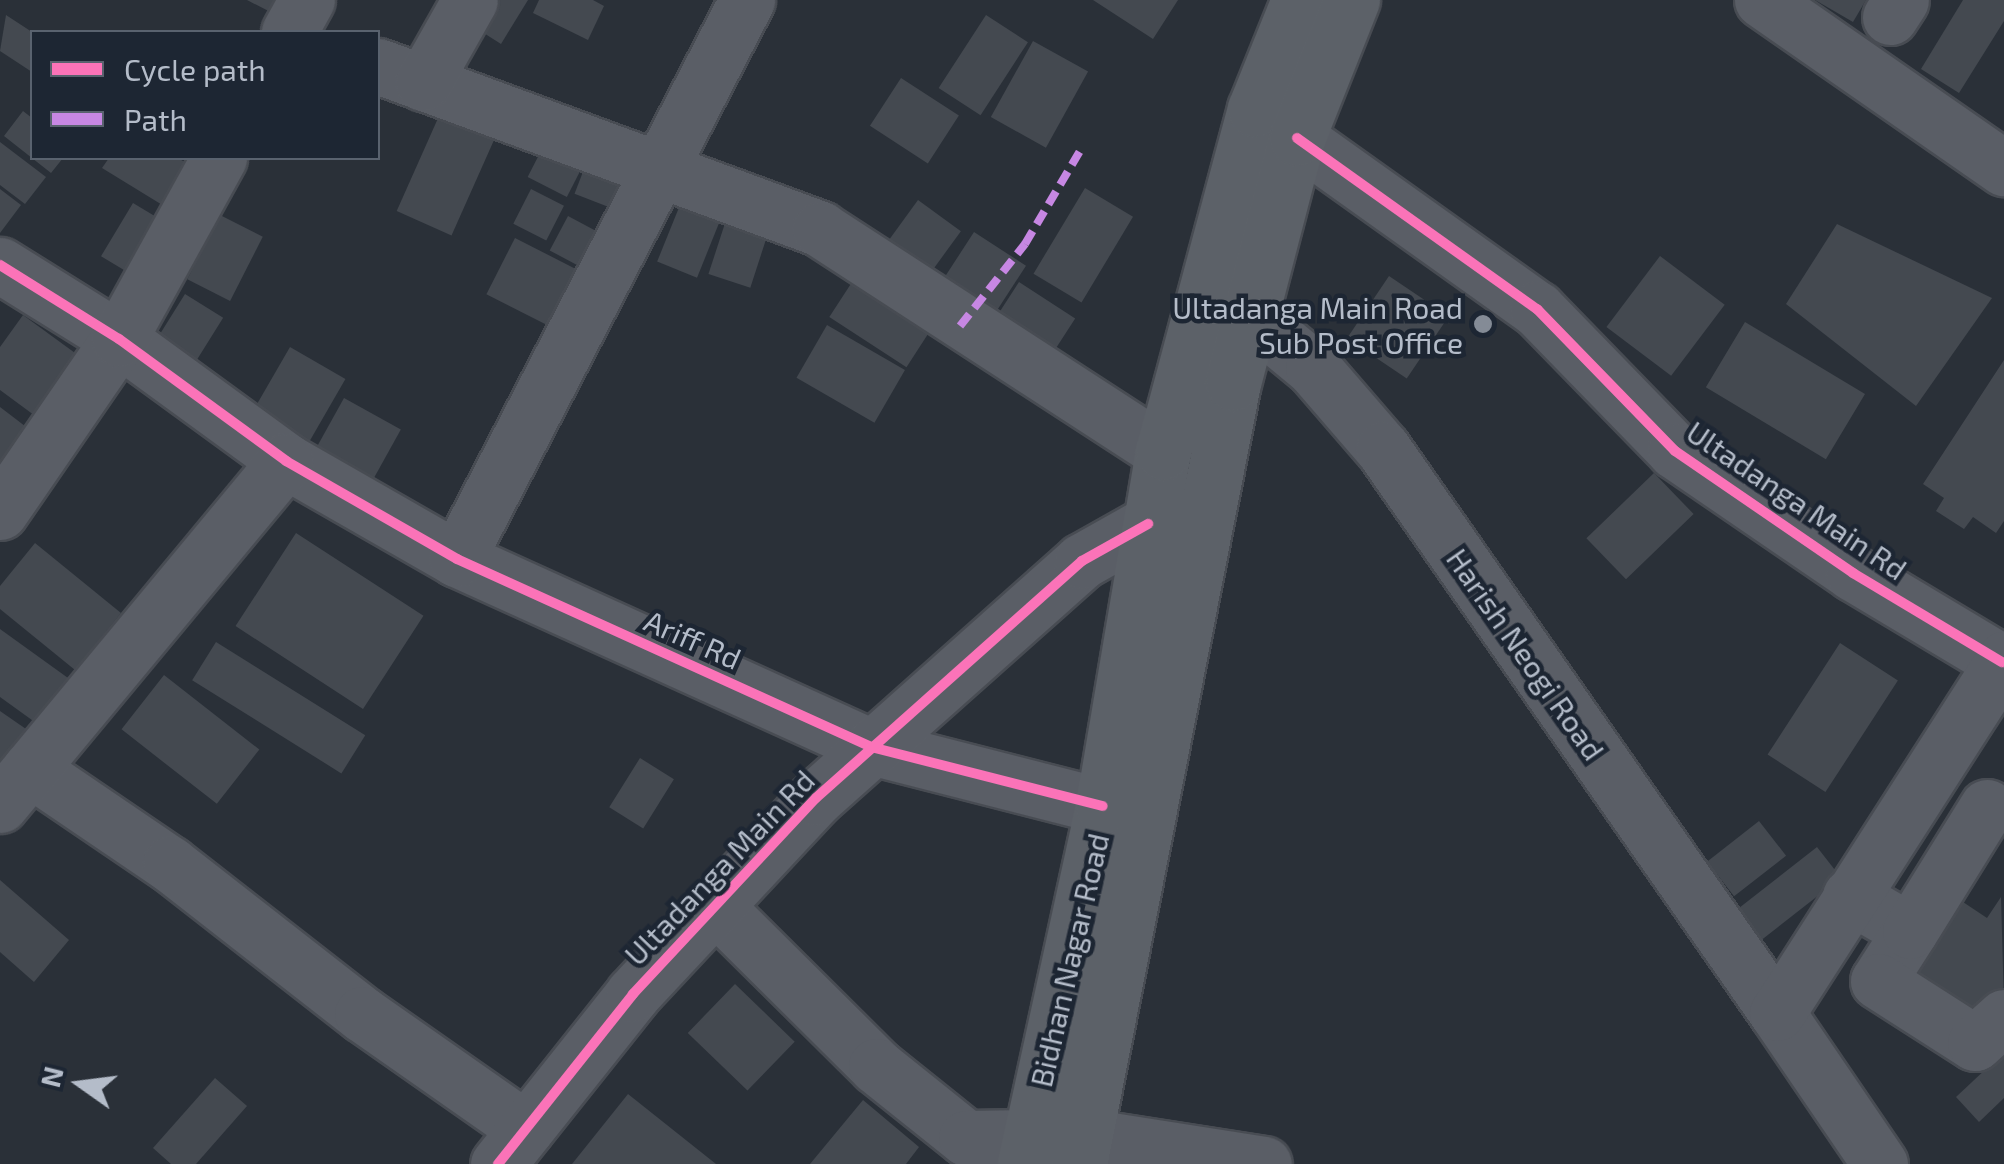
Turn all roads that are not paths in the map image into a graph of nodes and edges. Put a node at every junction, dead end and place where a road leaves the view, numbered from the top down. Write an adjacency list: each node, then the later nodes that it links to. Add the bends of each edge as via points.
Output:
1 (307, 0): 7 (street)
2 (470, 0): 8 (street)
3 (747, 0): 12 (street)
4 (1298, 0): 16 (main road, Bidhan Nagar Road, via 1244,146)
5 (1352, 0): 9 (main road, Bidhan Nagar Road)
6 (1762, 0): 10 (street)
7 (290, 30)
8 (400, 74): 12 (street)
9 (1298, 138): 14 (main road, Bidhan Nagar Road); 21 (street, Ultadanga Main Rd, via 1537,309 1675,451 1853,573)
10 (1998, 150)
11 (218, 160): 15 (street)
12 (659, 166): 16 (street, via 820,228); 20 (street, via 564,364)
13 (0, 265): 15 (street, Ariff Rd)
14 (1250, 316): 30 (street, Harish Neogi Road, via 1312,368 1384,450); 35 (main road, Bidhan Nagar Road)
15 (119, 339): 17 (street, Ariff Rd); 18 (street)
16 (1162, 452): 19 (main road, Bidhan Nagar Road)
17 (286, 462): 20 (street, Ariff Rd); 24 (street)
18 (0, 512)
19 (1148, 524): 22 (street, Ultadanga Main Rd, via 1082,561); 26 (main road, Bidhan Nagar Road)
20 (457, 559): 22 (street, Ariff Rd)
21 (2003, 660): 23 (street)
22 (872, 747): 26 (street, Ariff Rd); 28 (street, Ultadanga Main Rd)
23 (1929, 774): 25 (street); 27 (street)
24 (15, 787): 32 (street, via 170,864 362,1014)
25 (1996, 801): 29 (street)
26 (1103, 806): 34 (main road, Bidhan Nagar Road)
27 (1850, 896): 29 (street); 30 (street)
28 (715, 906): 32 (street, Ultadanga Main Rd, via 633,994); 33 (street, via 876,1066)
29 (1910, 931): 31 (street, via 1878,980 1975,1043)
30 (1777, 1012): 37 (street, Harish Neogi Road)
31 (2004, 1017)
32 (512, 1146)
33 (948, 1148): 34 (street, via 966,1138)
34 (1028, 1148): 35 (street)
35 (1082, 1150): 36 (street)
36 (1264, 1164)
37 (1880, 1164)

